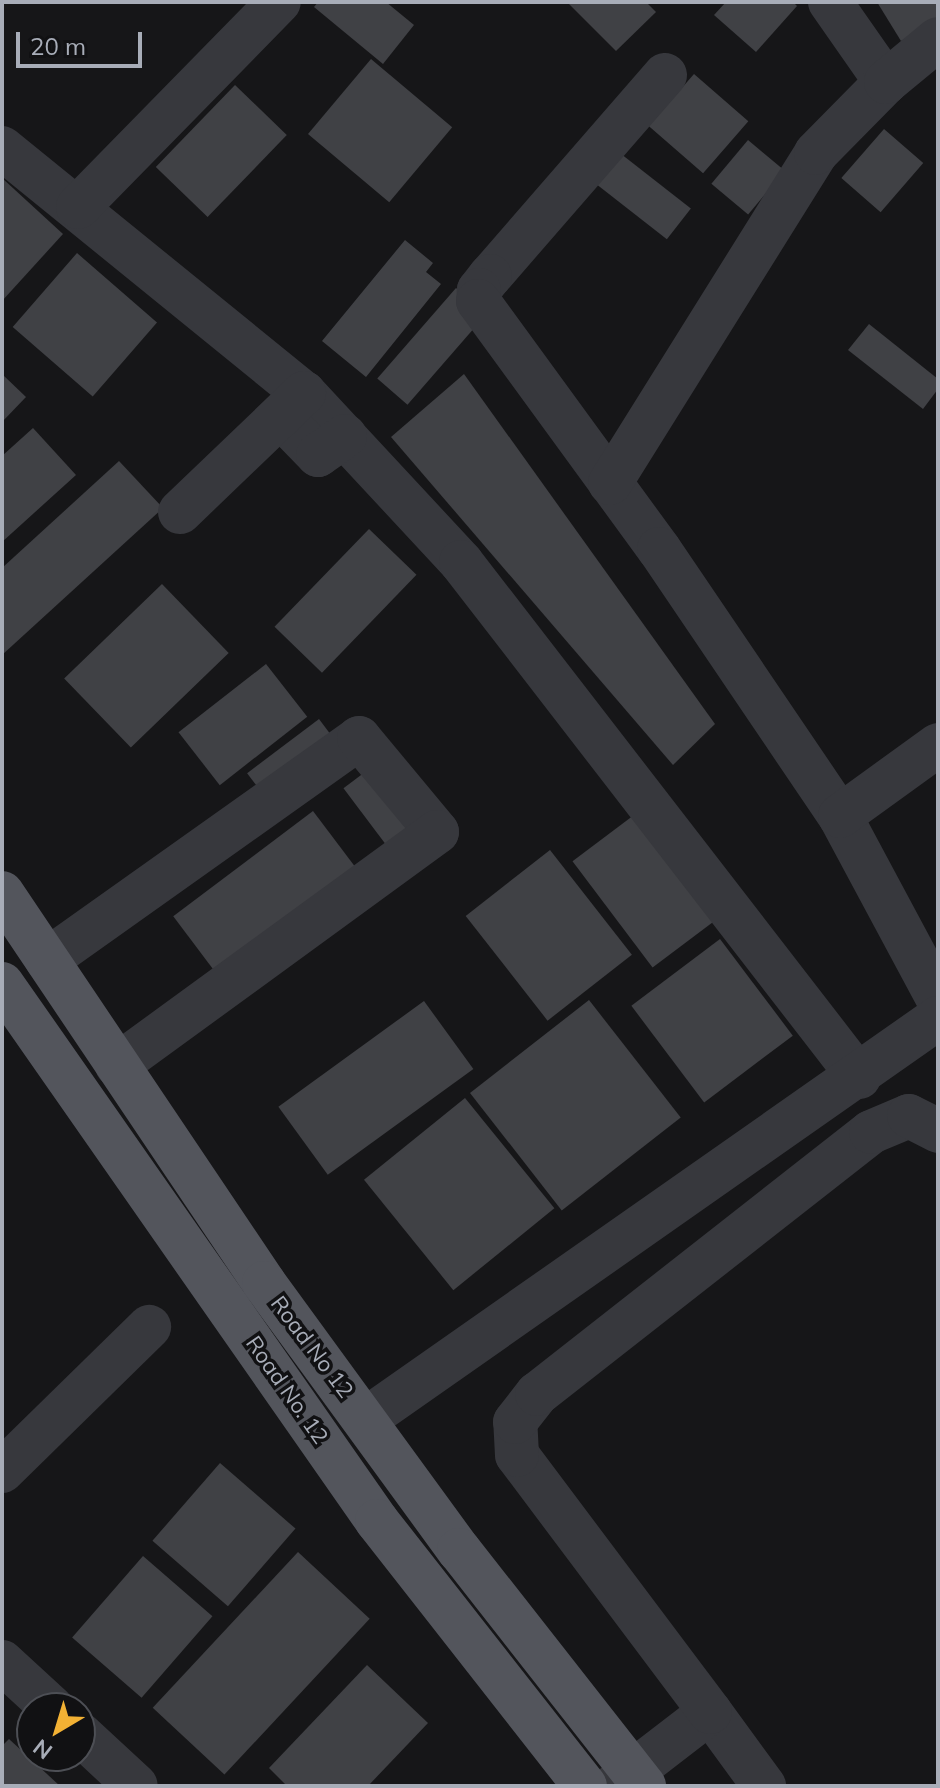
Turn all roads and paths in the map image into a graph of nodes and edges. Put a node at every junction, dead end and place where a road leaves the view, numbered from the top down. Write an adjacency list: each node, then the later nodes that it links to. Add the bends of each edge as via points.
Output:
1 (279, 2): 7 (street)
2 (830, 2): 5 (street)
3 (938, 39): 5 (street)
4 (665, 75): 9 (street, via 479,290 478,301 488,317)
5 (886, 82): 9 (street, via 816,153 783,199 729,298)
6 (2, 148): 7 (street)
7 (78, 207): 8 (street)
8 (293, 405): 10 (street); 19 (street, via 345,436 461,562)
9 (610, 483): 12 (street)
10 (180, 512)
11 (938, 745): 12 (street)
12 (840, 816): 16 (street)
13 (2, 893): 14 (main road, Road No 12)
14 (47, 960): 18 (main road, Road No 12); 18 (street, via 359,738 437,832)
15 (2, 984): 30 (main road, Road No. 12, via 377,1521)
16 (938, 999)
17 (938, 1018): 19 (street)
18 (117, 1065): 22 (main road, Road No 12, via 264,1283)
19 (859, 1077): 22 (street)
20 (938, 1131): 26 (street, via 909,1116 871,1132 537,1394 515,1422 517,1455)
21 (149, 1327): 23 (street)
22 (366, 1419): 28 (main road, Road No 12)
23 (2, 1471)
24 (2, 1662): 25 (street)
25 (35, 1692)
26 (710, 1712): 28 (street); 31 (street)
27 (96, 1749): 29 (street)
28 (630, 1781)
29 (136, 1786)
30 (585, 1786)
31 (764, 1786)

